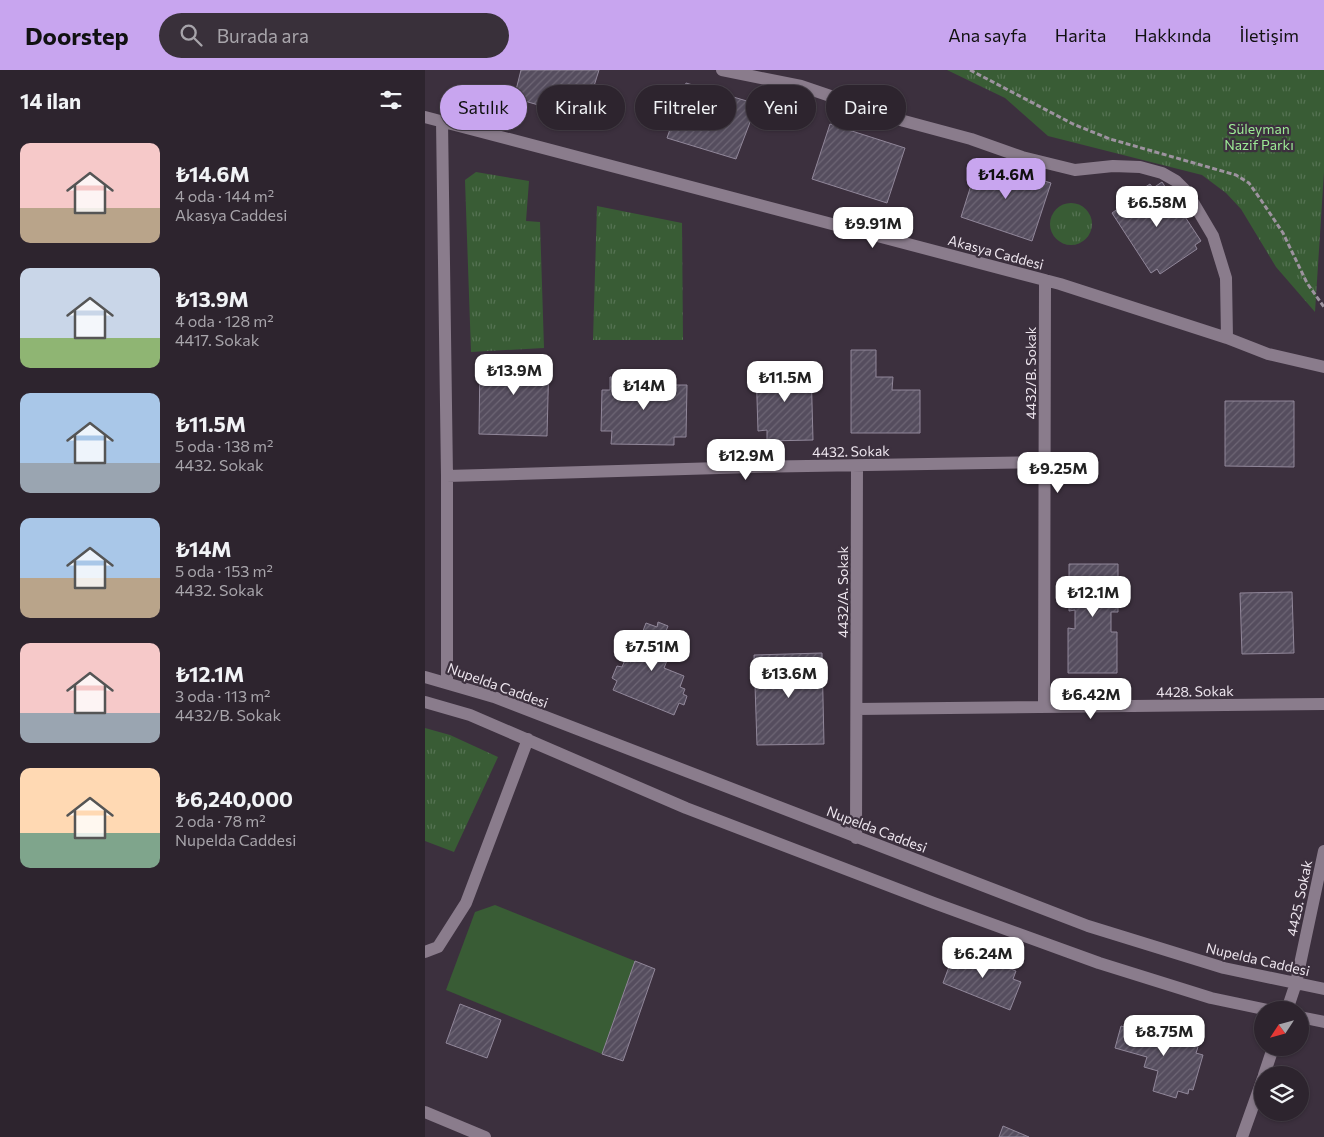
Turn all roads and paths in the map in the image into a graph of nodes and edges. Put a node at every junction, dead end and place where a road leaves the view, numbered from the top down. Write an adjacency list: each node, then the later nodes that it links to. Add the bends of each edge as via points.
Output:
1 (722, 70): 7 (street, via 801,86 904,121 1075,170 1113,166 1141,167 1162,173 1187,192 1213,236 1226,278)
2 (425, 117): 3 (street, Akasya Caddesi)
3 (440, 122)
4 (441, 130): 11 (street)
5 (472, 130): 6 (street, Akasya Caddesi)
6 (1045, 280): 7 (street, Akasya Caddesi); 9 (street, 4432/B. Sokak)
7 (1227, 338): 8 (street, Akasya Caddesi, via 1268,354)
8 (1324, 367)
9 (1045, 462): 10 (street, 4432. Sokak); 16 (street, 4432/B. Sokak)
10 (857, 466): 11 (street, 4432. Sokak); 17 (street, 4432/A. Sokak)
11 (447, 476): 13 (street)
12 (425, 677): 13 (street, Nupelda Caddesi)
13 (447, 682): 19 (street, Nupelda Caddesi, via 494,697)
14 (425, 702): 18 (street, via 470,715)
15 (1324, 704): 16 (street, 4428. Sokak)
16 (1044, 707): 17 (street, 4428. Sokak)
17 (857, 709): 19 (street, 4432/A. Sokak)
18 (528, 739): 21 (street, via 466,903 438,947); 25 (street, via 686,808 934,903 1099,963 1211,998)
19 (857, 838): 22 (street, Nupelda Caddesi, via 1088,926 1223,968)
20 (1324, 851): 22 (street, 4425. Sokak)
21 (425, 952)
22 (1296, 983): 23 (street, Nupelda Caddesi); 24 (street, 4425. Sokak)
23 (1324, 989)
24 (1290, 1001)
25 (1254, 1007)
26 (1309, 1019): 27 (street)
27 (1324, 1022)
28 (1254, 1102): 31 (street)
29 (425, 1112): 30 (street)
30 (485, 1137)
31 (1242, 1137)

